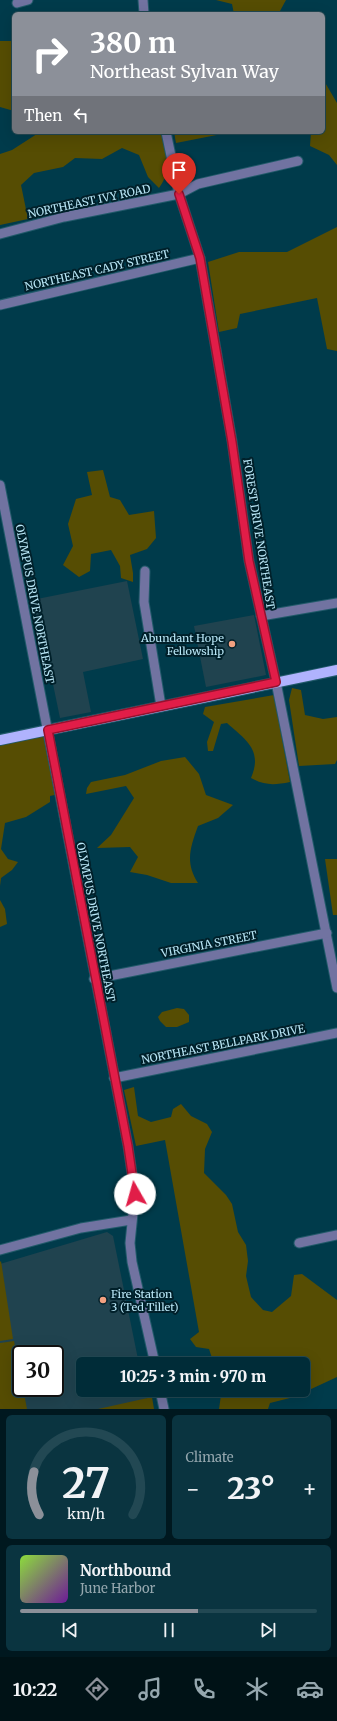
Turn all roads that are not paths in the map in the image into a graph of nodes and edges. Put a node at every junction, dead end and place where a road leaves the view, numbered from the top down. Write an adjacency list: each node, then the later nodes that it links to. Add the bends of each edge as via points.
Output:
1 (28, 0): 3 (street)
2 (143, 0): 4 (street)
3 (17, 3)
4 (144, 12)
5 (166, 134): 7 (street, FOREST DRIVE NORTHEAST)
6 (298, 161): 7 (street, NORTHEAST IVY ROAD, via 198,184)
7 (179, 194): 8 (street, NORTHEAST IVY ROAD, via 64,216); 9 (street, FOREST DRIVE NORTHEAST)
8 (0, 234)
9 (200, 258): 10 (street, NORTHEAST CADY STREET); 14 (street, FOREST DRIVE NORTHEAST, via 232,442 249,561)
10 (0, 305)
11 (0, 485): 18 (street, OLYMPUS DRIVE NORTHEAST)
12 (146, 571): 17 (street, via 144,602)
13 (337, 604): 14 (street)
14 (261, 616): 16 (street, FOREST DRIVE NORTHEAST)
15 (337, 670): 16 (main road)
16 (276, 682): 17 (main road); 20 (street, FOREST DRIVE NORTHEAST)
17 (161, 706): 18 (main road)
18 (48, 730): 19 (main road); 21 (street, OLYMPUS DRIVE NORTHEAST)
19 (0, 740)
20 (327, 933): 21 (street, VIRGINIA STREET); 22 (street, FOREST DRIVE NORTHEAST)
21 (94, 979): 24 (street, OLYMPUS DRIVE NORTHEAST)
22 (337, 988)
23 (337, 1033): 24 (street, NORTHEAST BELLPARK DRIVE)
24 (114, 1078): 25 (street, OLYMPUS DRIVE NORTHEAST, via 135,1194)
25 (131, 1220): 28 (street, via 81,1228); 29 (street, OLYMPUS DRIVE NORTHEAST, via 132,1262)
26 (337, 1235): 27 (street)
27 (299, 1243)
28 (0, 1250)
29 (153, 1357)
30 (161, 1397): 31 (street)
31 (164, 1409)

